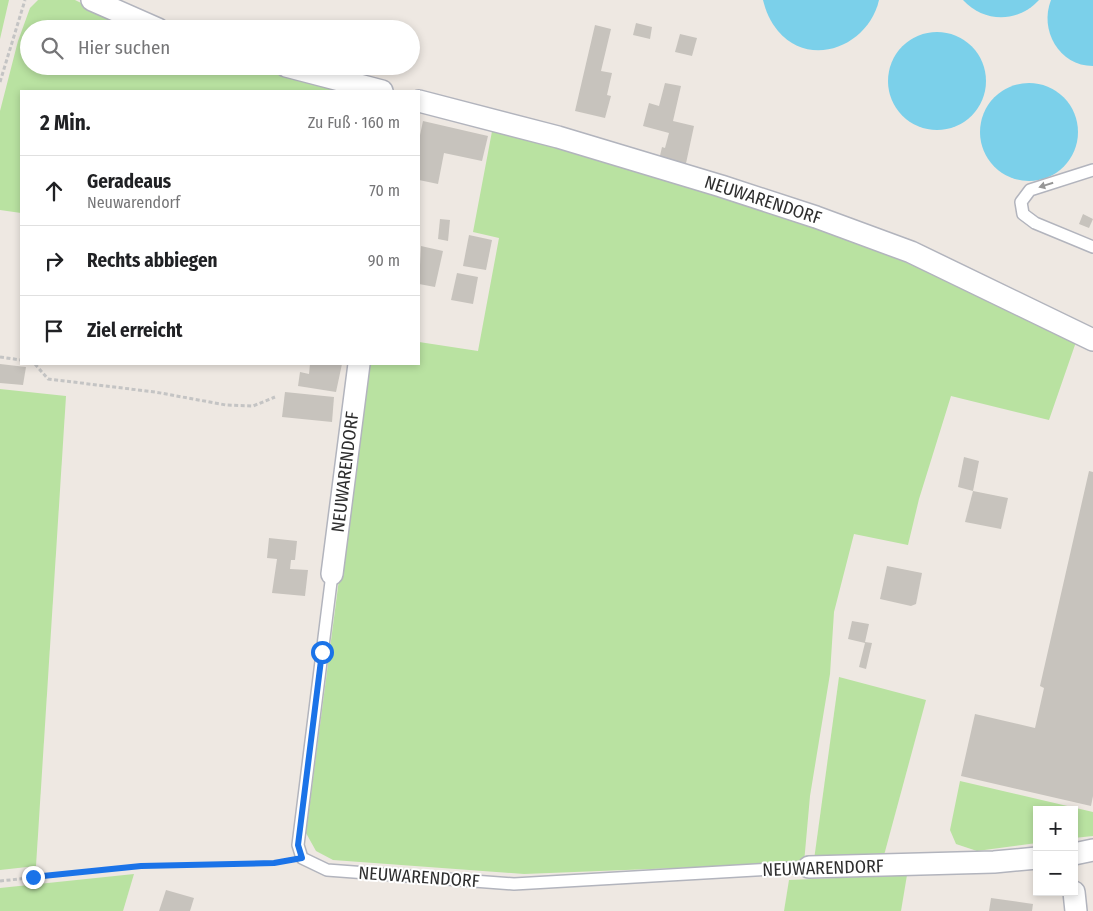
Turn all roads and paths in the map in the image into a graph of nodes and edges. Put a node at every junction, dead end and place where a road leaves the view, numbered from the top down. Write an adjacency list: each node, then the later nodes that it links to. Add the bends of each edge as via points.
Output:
1 (25, 0): 5 (path)
2 (92, 0): 3 (street)
3 (138, 20)
4 (321, 75): 6 (street)
5 (0, 82)
6 (378, 90)
7 (420, 101): 10 (street, NEUWARENDORF, via 567,140 816,217 911,252)
8 (1093, 170): 9 (lane, one-way to 9, via 1030,190 1021,202 1023,214 1035,223)
9 (1093, 247)
10 (1093, 340)
11 (0, 356): 12 (path)
12 (20, 360)
13 (36, 365): 15 (path, via 48,379 156,392 226,405 253,406)
14 (359, 365): 16 (street, NEUWARENDORF)
15 (275, 396)
16 (332, 574): 19 (lane, NEUWARENDORF, via 298,845)
17 (1093, 850): 18 (street)
18 (1078, 853)
19 (302, 858): 21 (lane, NEUWARENDORF, via 327,870 514,884); 22 (path, via 274,863 141,866)
20 (1033, 858): 21 (street, NEUWARENDORF)
21 (809, 867)
22 (0, 881)
23 (1074, 896): 24 (street)
24 (1076, 911)

